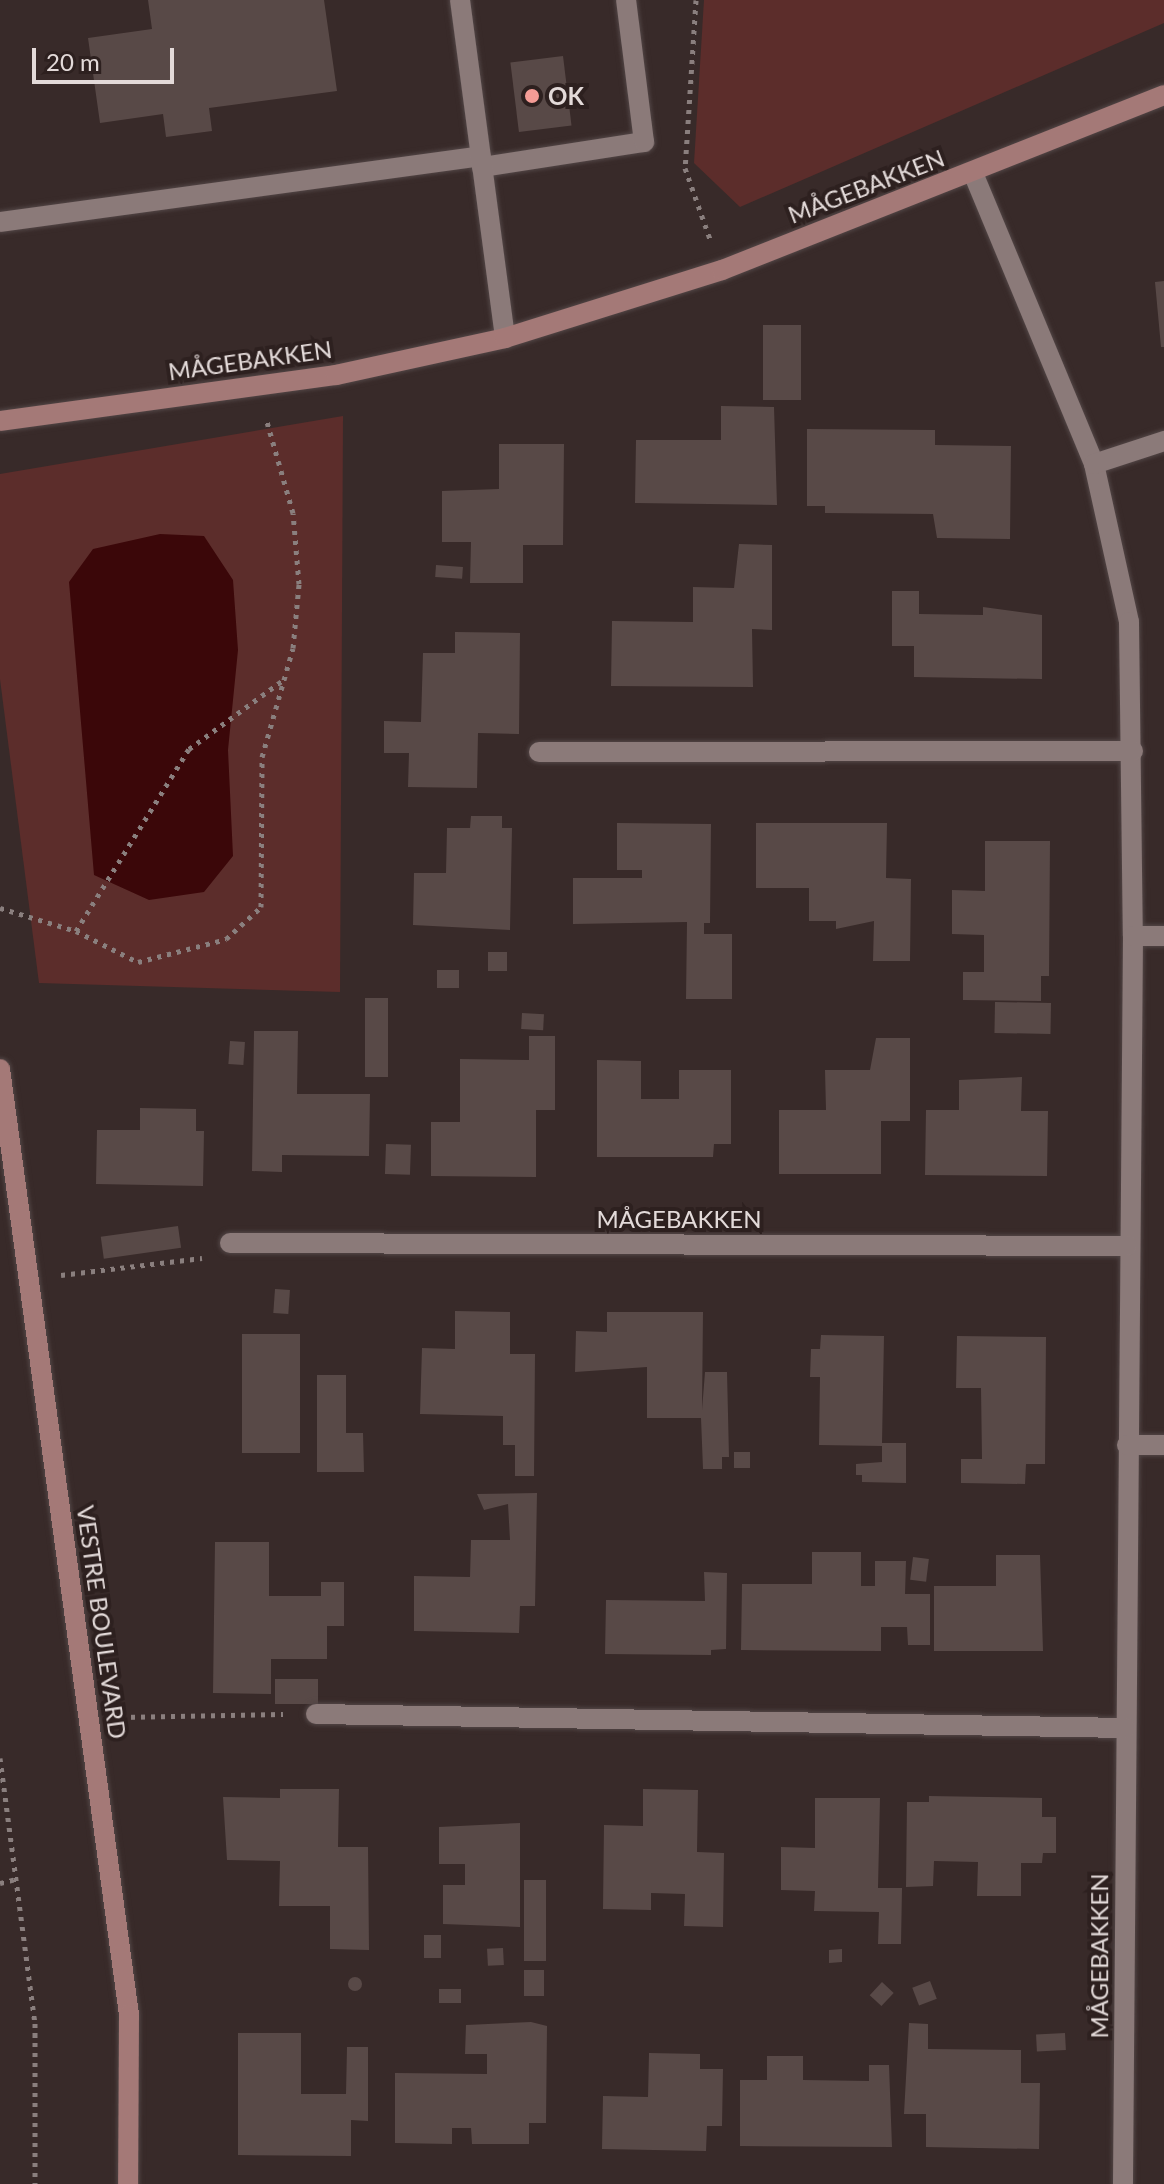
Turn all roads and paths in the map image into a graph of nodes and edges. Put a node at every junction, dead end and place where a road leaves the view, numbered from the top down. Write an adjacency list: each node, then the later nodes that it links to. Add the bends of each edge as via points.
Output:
1 (460, 0): 5 (street)
2 (626, 0): 5 (street, via 644,142)
3 (696, 0): 8 (path, via 685,168)
4 (1164, 95): 6 (street, MÅGEBAKKEN)
5 (481, 162): 7 (street); 9 (street)
6 (973, 173): 8 (street, MÅGEBAKKEN); 13 (street, MÅGEBAKKEN)
7 (0, 222)
8 (722, 270): 9 (street, MÅGEBAKKEN)
9 (505, 338): 10 (street, MÅGEBAKKEN)
10 (257, 386): 11 (street, MÅGEBAKKEN); 14 (path, via 293,513 299,584)
11 (0, 421)
12 (1164, 441): 13 (street)
13 (1094, 464): 15 (street, MÅGEBAKKEN, via 1129,622)
14 (283, 681): 18 (path, via 189,749); 18 (path, via 262,757 261,907 226,939 138,962)
15 (1133, 751): 16 (street); 19 (street, MÅGEBAKKEN)
16 (539, 752)
17 (0, 908): 18 (path)
18 (76, 931)
19 (1133, 936): 20 (street); 23 (street, MÅGEBAKKEN)
20 (1164, 936)
21 (0, 1069): 24 (street, VESTRE BOULEVARD)
22 (230, 1243): 23 (street, MÅGEBAKKEN); 24 (path, via 225,1255)
23 (1127, 1246): 25 (street, MÅGEBAKKEN)
24 (28, 1279): 28 (street, VESTRE BOULEVARD)
25 (1127, 1445): 26 (street); 29 (street, MÅGEBAKKEN)
26 (1164, 1445)
27 (316, 1714): 28 (path); 29 (street)
28 (88, 1717): 34 (street, VESTRE BOULEVARD, via 129,2015)
29 (1126, 1728): 35 (street, MÅGEBAKKEN)
30 (0, 1758): 31 (path)
31 (16, 1879): 32 (path); 33 (path, via 35,2023)
32 (0, 1883)
33 (35, 2184)
34 (128, 2184)
35 (1123, 2184)

